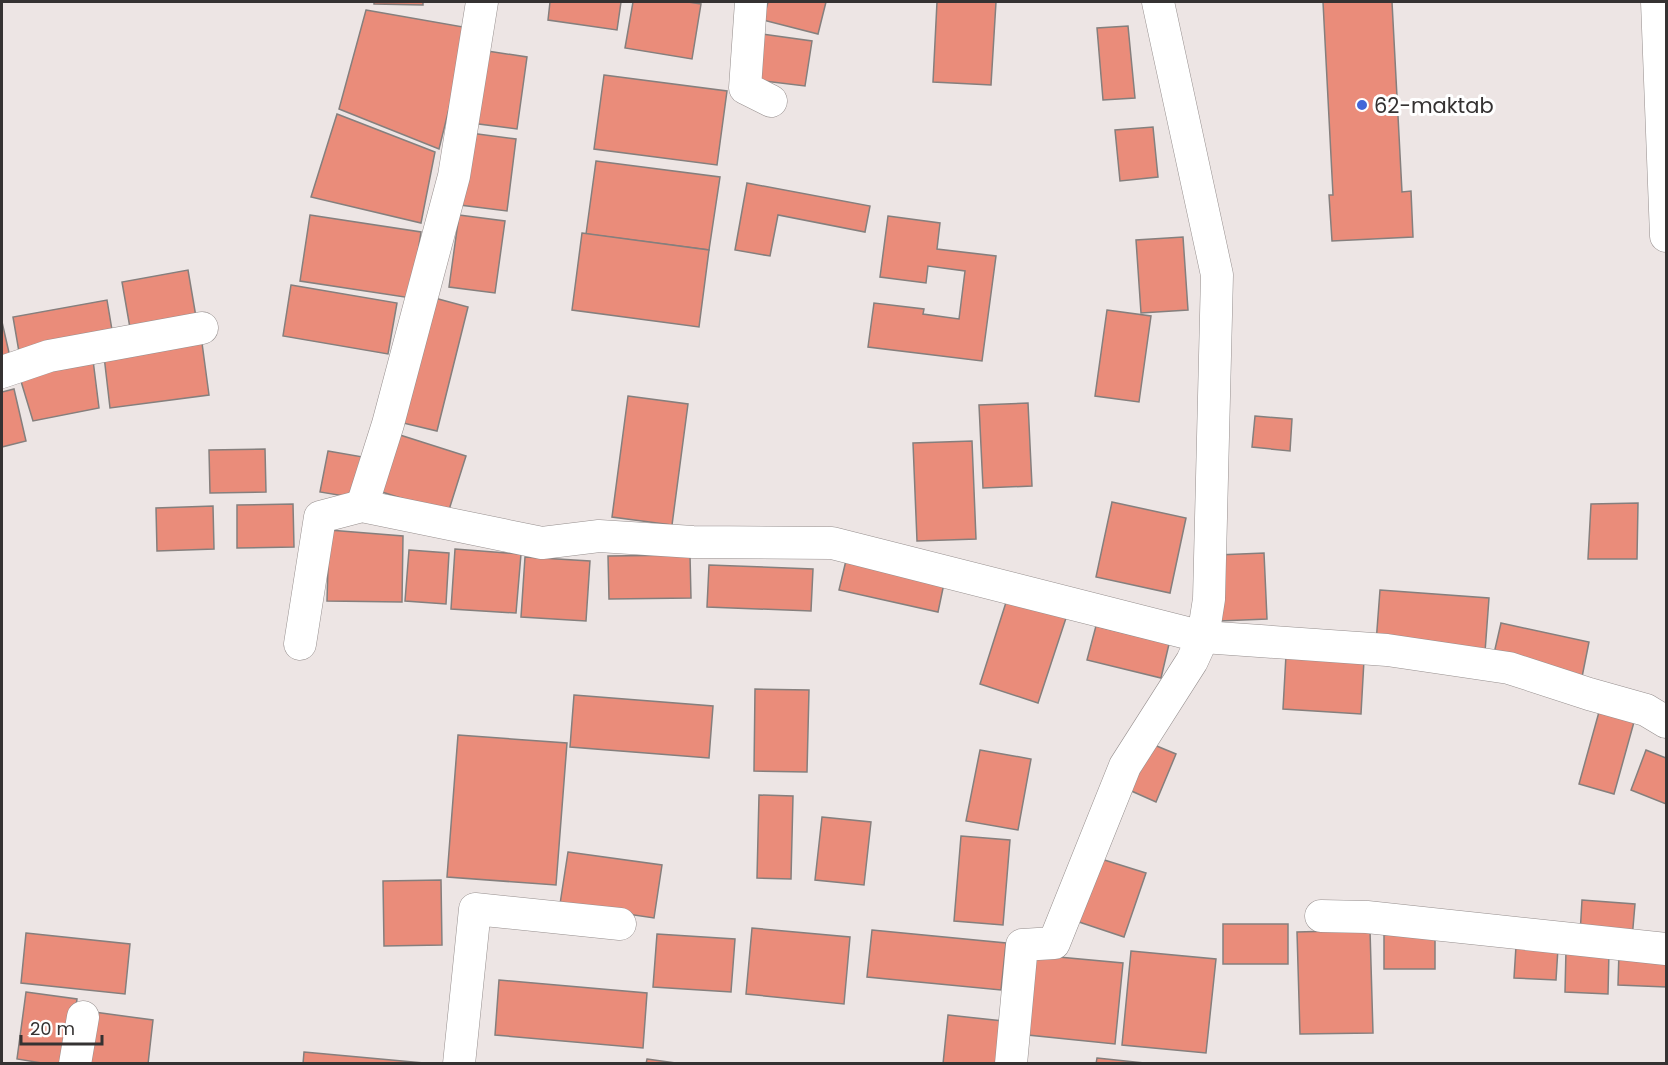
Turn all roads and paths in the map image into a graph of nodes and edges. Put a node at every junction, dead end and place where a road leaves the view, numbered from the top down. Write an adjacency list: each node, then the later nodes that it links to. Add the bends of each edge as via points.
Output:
1 (482, 2): 9 (street, via 454,176 388,424)
2 (751, 2): 5 (street, via 746,88)
3 (1158, 2): 10 (street, via 1216,275 1209,599)
4 (1657, 2): 6 (street)
5 (771, 101)
6 (1666, 236)
7 (202, 328): 8 (street, via 49,356)
8 (2, 372)
9 (362, 506): 10 (street, via 542,543 599,537 832,543); 11 (street, via 321,517)
10 (1203, 637): 12 (street, via 1387,650 1509,668 1646,710); 19 (street, via 1192,661 1125,766 1054,943 1022,945)
11 (300, 644)
12 (1666, 722)
13 (1321, 916): 15 (street, via 1367,917)
14 (620, 924): 18 (street, via 475,909)
15 (1666, 949)
16 (83, 1017): 17 (street)
17 (75, 1064)
18 (459, 1064)
19 (1011, 1064)

